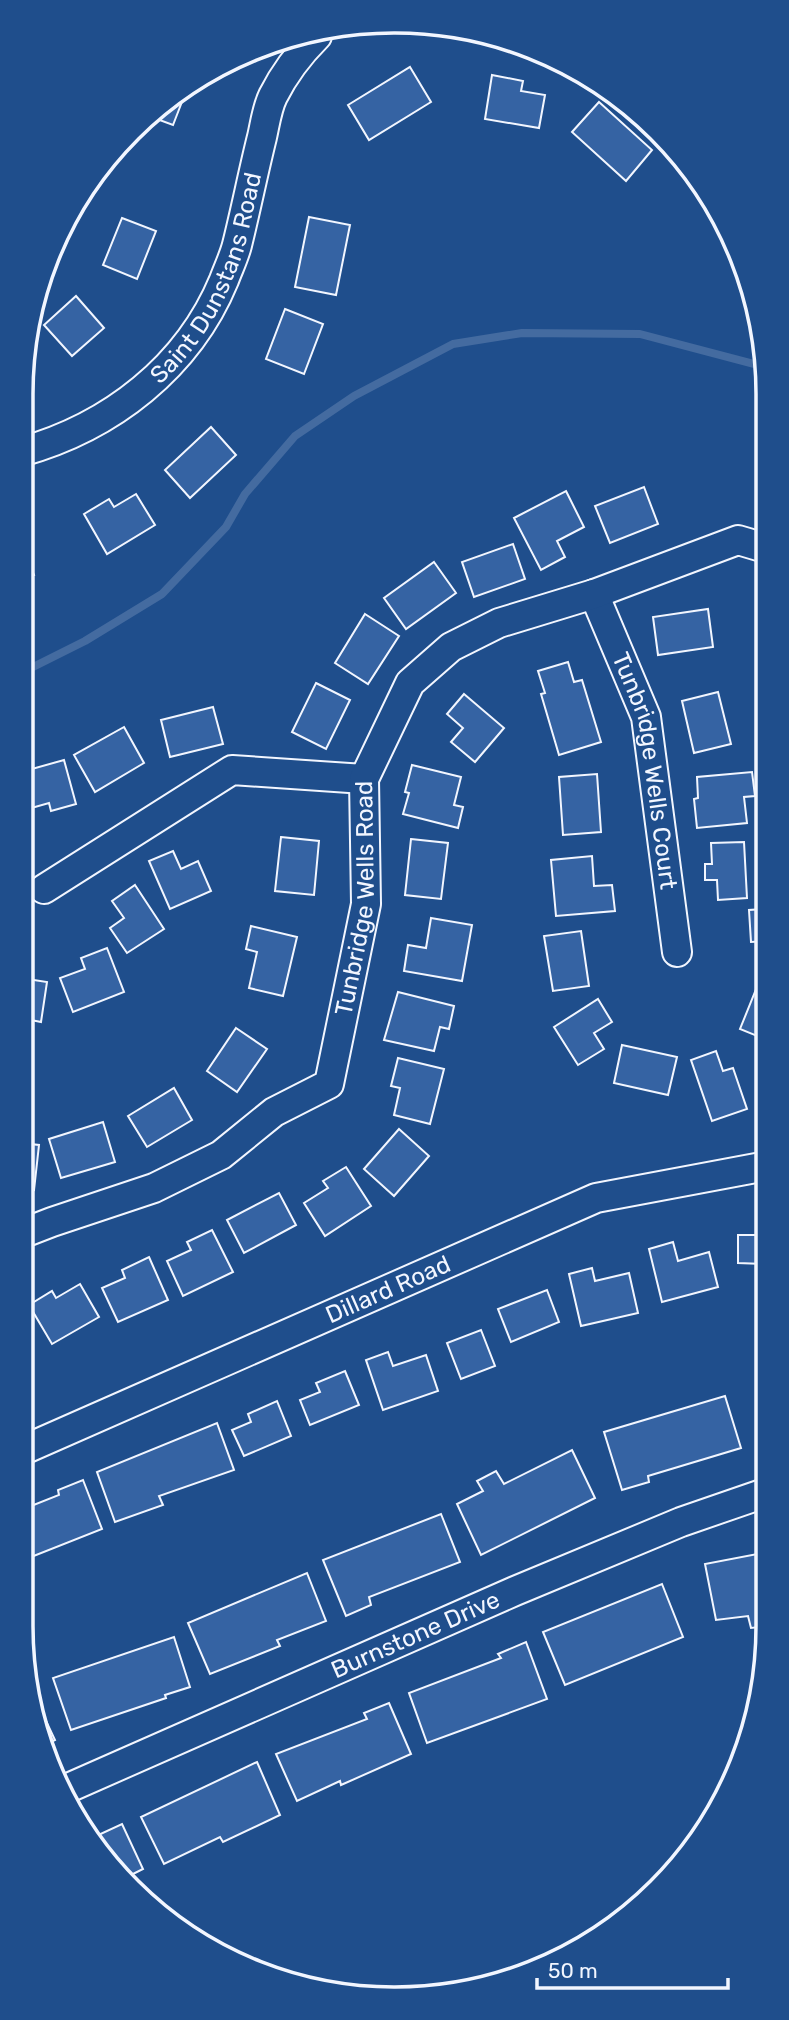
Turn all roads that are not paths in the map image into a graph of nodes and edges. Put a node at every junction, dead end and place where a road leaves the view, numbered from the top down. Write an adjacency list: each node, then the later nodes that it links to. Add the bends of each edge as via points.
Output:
1 (311, 43): 2 (street, Saint Dunstans Road, via 272,98 236,248 215,301 188,344 134,398 68,436)
2 (33, 448)
3 (756, 545): 4 (street, Tunbridge Wells Road, via 738,540)
4 (594, 594): 5 (street, Tunbridge Wells Road, via 499,623 451,647 410,682); 7 (street, Tunbridge Wells Court, via 646,717)
5 (364, 779): 6 (street, via 232,770); 9 (street, Tunbridge Wells Road, via 366,904 329,1084 274,1112 221,1155 165,1182)
6 (44, 889)
7 (677, 952)
8 (756, 1167): 10 (street, Dillard Road, via 596,1198)
9 (33, 1230)
10 (33, 1446)
11 (756, 1496): 12 (street, Burnstone Drive, via 514,1591)
12 (71, 1786)

